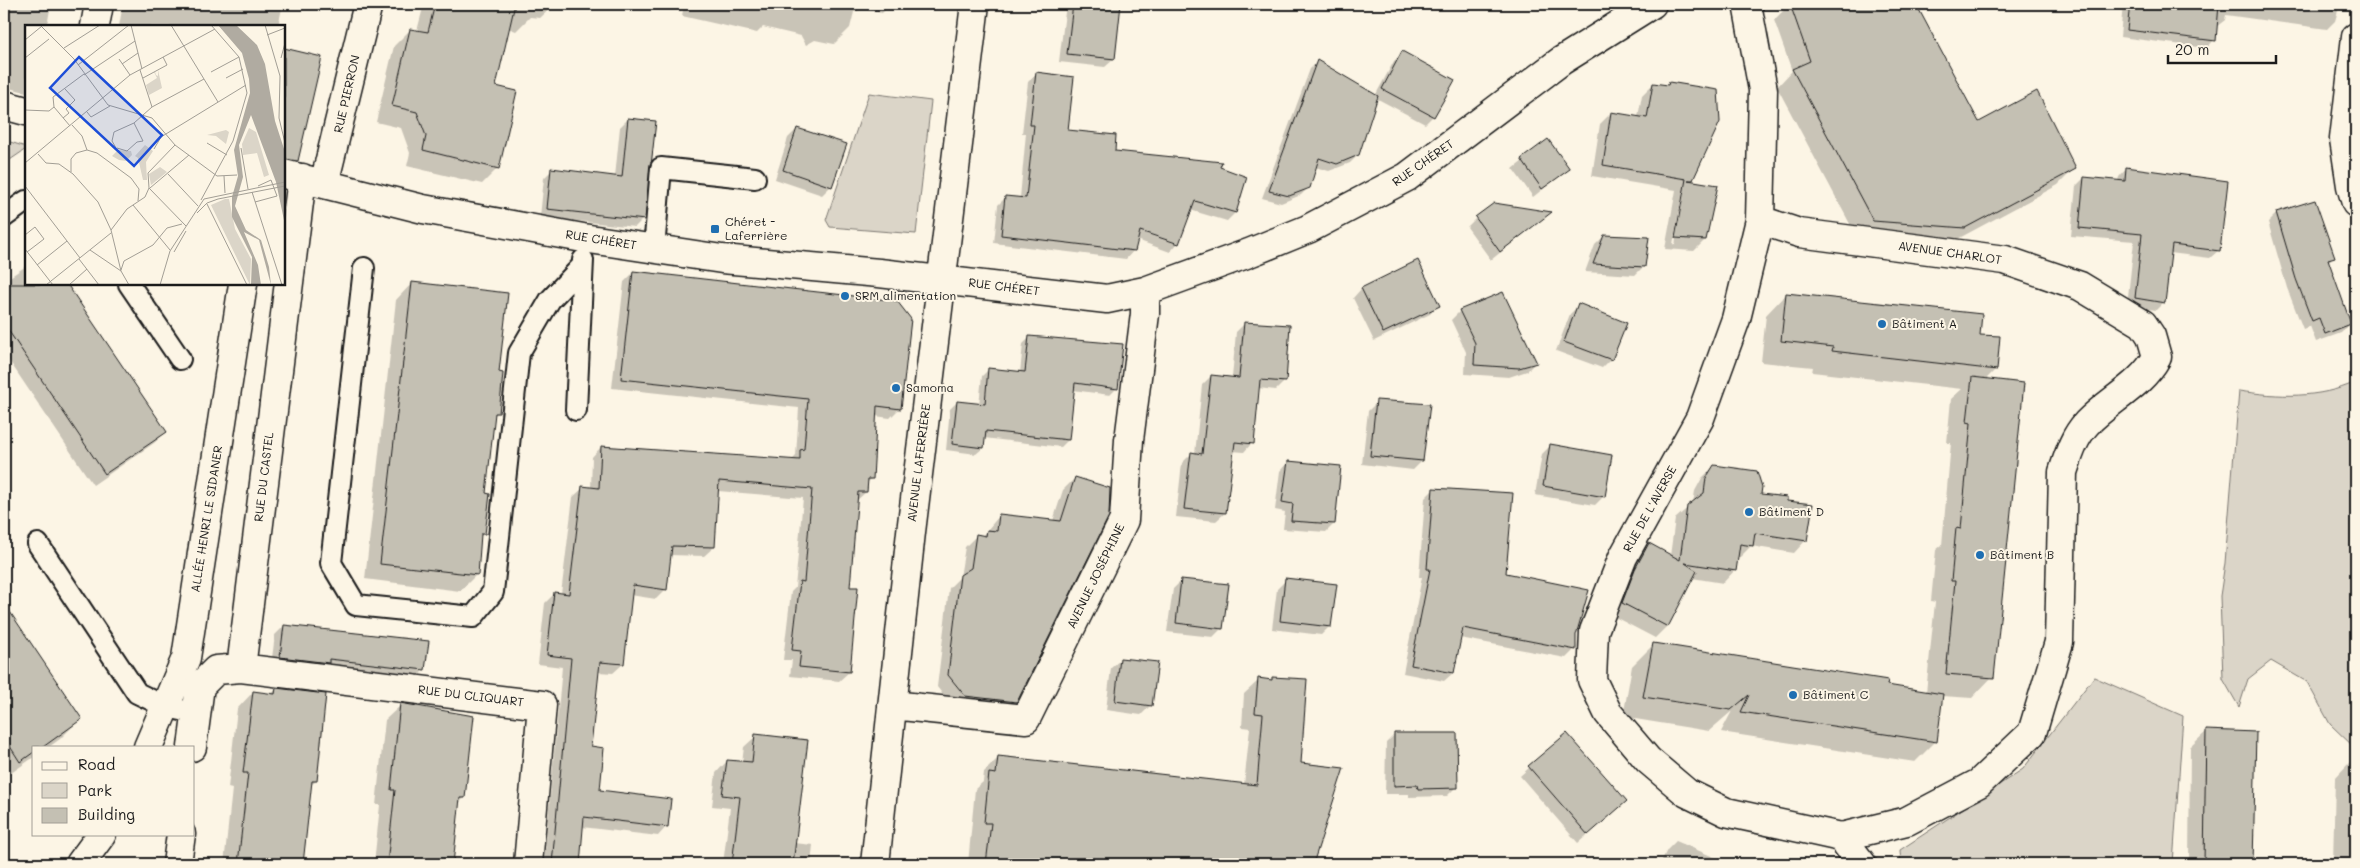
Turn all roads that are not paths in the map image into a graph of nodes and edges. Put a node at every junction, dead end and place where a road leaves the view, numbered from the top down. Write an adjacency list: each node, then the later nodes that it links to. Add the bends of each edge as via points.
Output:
1 (99, 4): 6 (street)
2 (368, 4): 11 (street, RUE PIERRON)
3 (975, 4): 20 (street, AVENUE LAFERRIÈRE, via 952,212)
4 (1652, 4): 23 (street, RUE CHÉRET, via 1561,60 1407,177 1308,229)
5 (1747, 4): 15 (street, RUE DE L'AVERSE, via 1763,90)
6 (95, 25)
7 (2356, 37): 13 (street, via 2344,139)
8 (4, 105): 9 (street)
9 (25, 111)
10 (755, 178): 17 (lane, via 661,168)
11 (303, 179): 16 (street, RUE CHÉRET, via 423,209); 27 (street, RUE DU CASTEL)
12 (25, 202): 14 (lane)
13 (2356, 203)
14 (4, 217)
15 (1760, 220): 35 (street, RUE DE L'AVERSE, via 1736,319 1700,418 1623,557 1594,631 1592,680 1608,713 1642,753 1687,793 1726,812); 35 (street, AVENUE CHARLOT, via 1799,233 2004,260 2080,286 2143,324 2153,341 2157,357 2144,375 2086,424 2072,445 2064,472 2059,642 2032,733 1979,783 1907,821)
16 (583, 238): 17 (street, RUE CHÉRET); 18 (lane)
17 (654, 249): 20 (street, RUE CHÉRET)
18 (582, 266): 19 (lane, via 550,300 519,353 493,592 474,616 356,606 331,563); 25 (lane)
19 (364, 268)
20 (941, 280): 23 (street, RUE CHÉRET, via 1107,299); 28 (street, AVENUE LAFERRIÈRE)
21 (131, 285): 24 (lane)
22 (243, 285): 29 (street, ALLÉE HENRI LE SIDANER, via 186,658)
23 (1145, 291): 28 (street, AVENUE JOSÉPHINE, via 1124,520 1026,719)
24 (180, 359)
25 (576, 410)
26 (38, 544): 29 (lane, via 138,693)
27 (241, 668): 30 (street, via 216,670 200,686); 38 (street, RUE DU CLIQUART, via 542,705)
28 (892, 705): 39 (street, AVENUE LAFERRIÈRE)
29 (166, 707): 30 (lane); 31 (street, ALLÉE HENRI LE SIDANER)
30 (196, 713): 32 (street)
31 (148, 746)
32 (192, 746)
33 (101, 836): 36 (street)
34 (180, 836): 37 (street)
35 (1841, 837): 40 (street)
36 (80, 864)
37 (177, 864)
38 (528, 864)
39 (875, 864)
40 (1862, 864)

